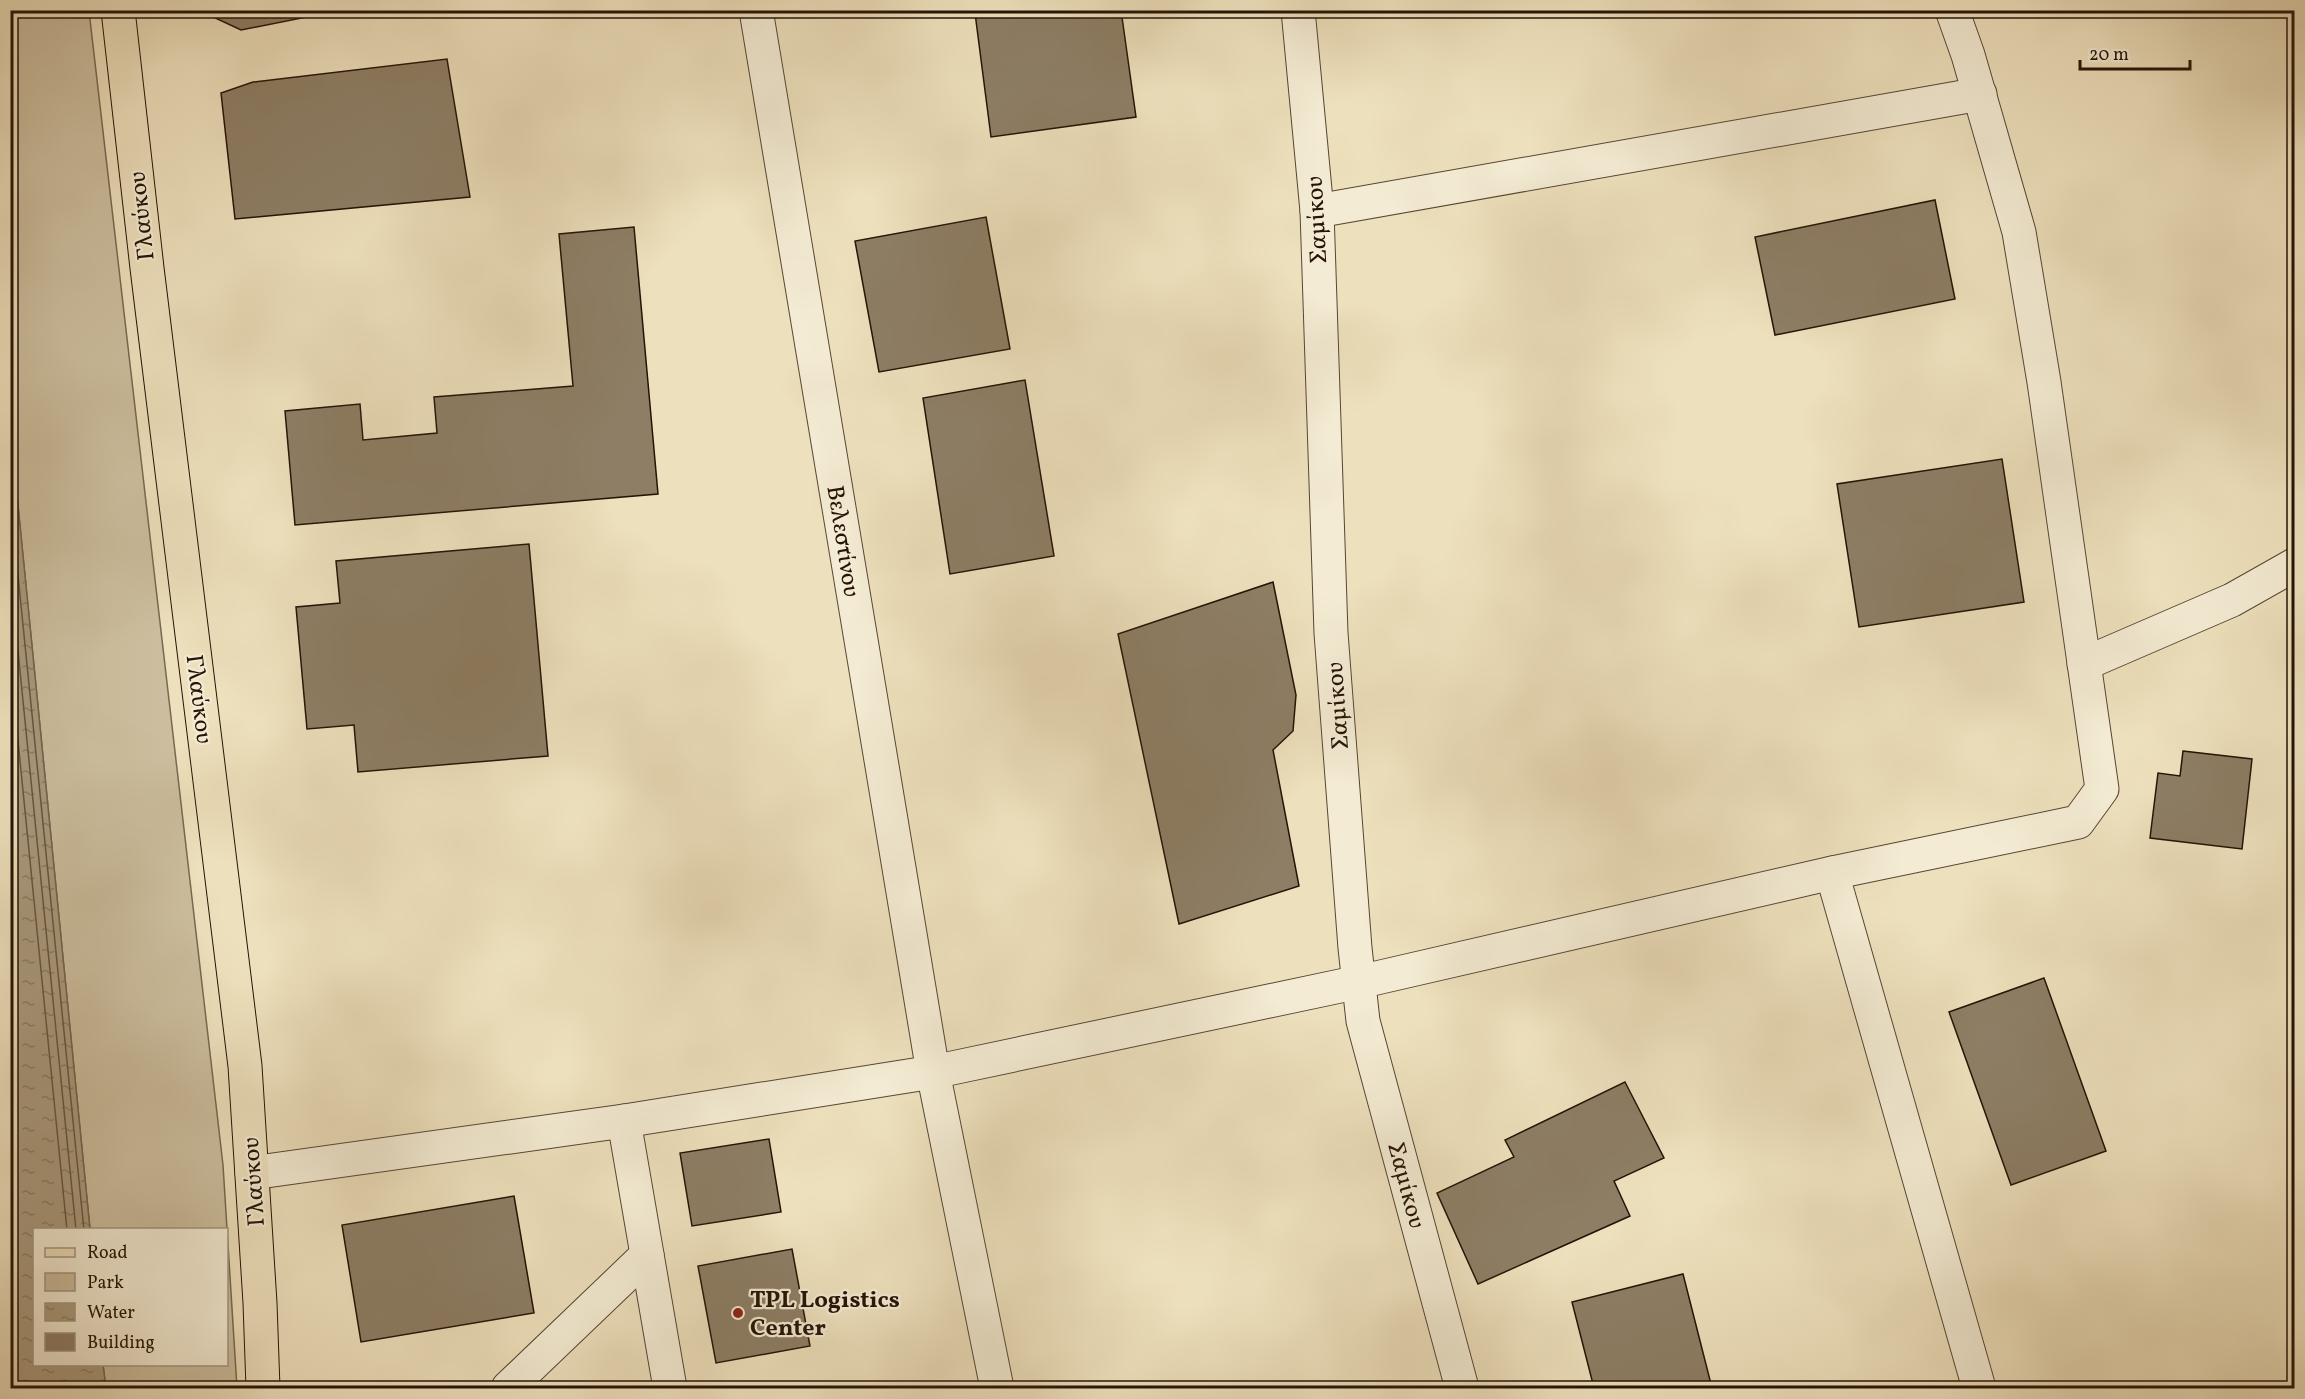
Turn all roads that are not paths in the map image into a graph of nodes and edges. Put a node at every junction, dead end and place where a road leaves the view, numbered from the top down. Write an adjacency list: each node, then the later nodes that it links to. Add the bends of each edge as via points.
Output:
1 (118, 10): 13 (main road, Γλαύκου, via 239,1009)
2 (756, 10): 11 (street, Βελεστίνου)
3 (1298, 10): 6 (street, Σαμίκου)
4 (1952, 10): 5 (street)
5 (1980, 94): 6 (street); 8 (street, via 2019,232)
6 (1317, 211): 10 (street, Σαμίκου, via 1331,633)
7 (2295, 565): 8 (street, via 2232,600)
8 (2084, 664): 9 (street, via 2102,789 2079,822)
9 (1832, 873): 10 (street); 20 (street)
10 (1359, 982): 11 (street); 19 (street, Σαμίκου, via 1363,1021)
11 (933, 1072): 12 (street); 18 (street, Βελεστίνου)
12 (624, 1120): 13 (street); 14 (street)
13 (252, 1173): 15 (main road, Γλαύκου)
14 (647, 1255): 16 (street); 17 (street)
15 (262, 1389)
16 (508, 1389)
17 (670, 1389)
18 (997, 1389)
19 (1462, 1389)
20 (1978, 1389)

